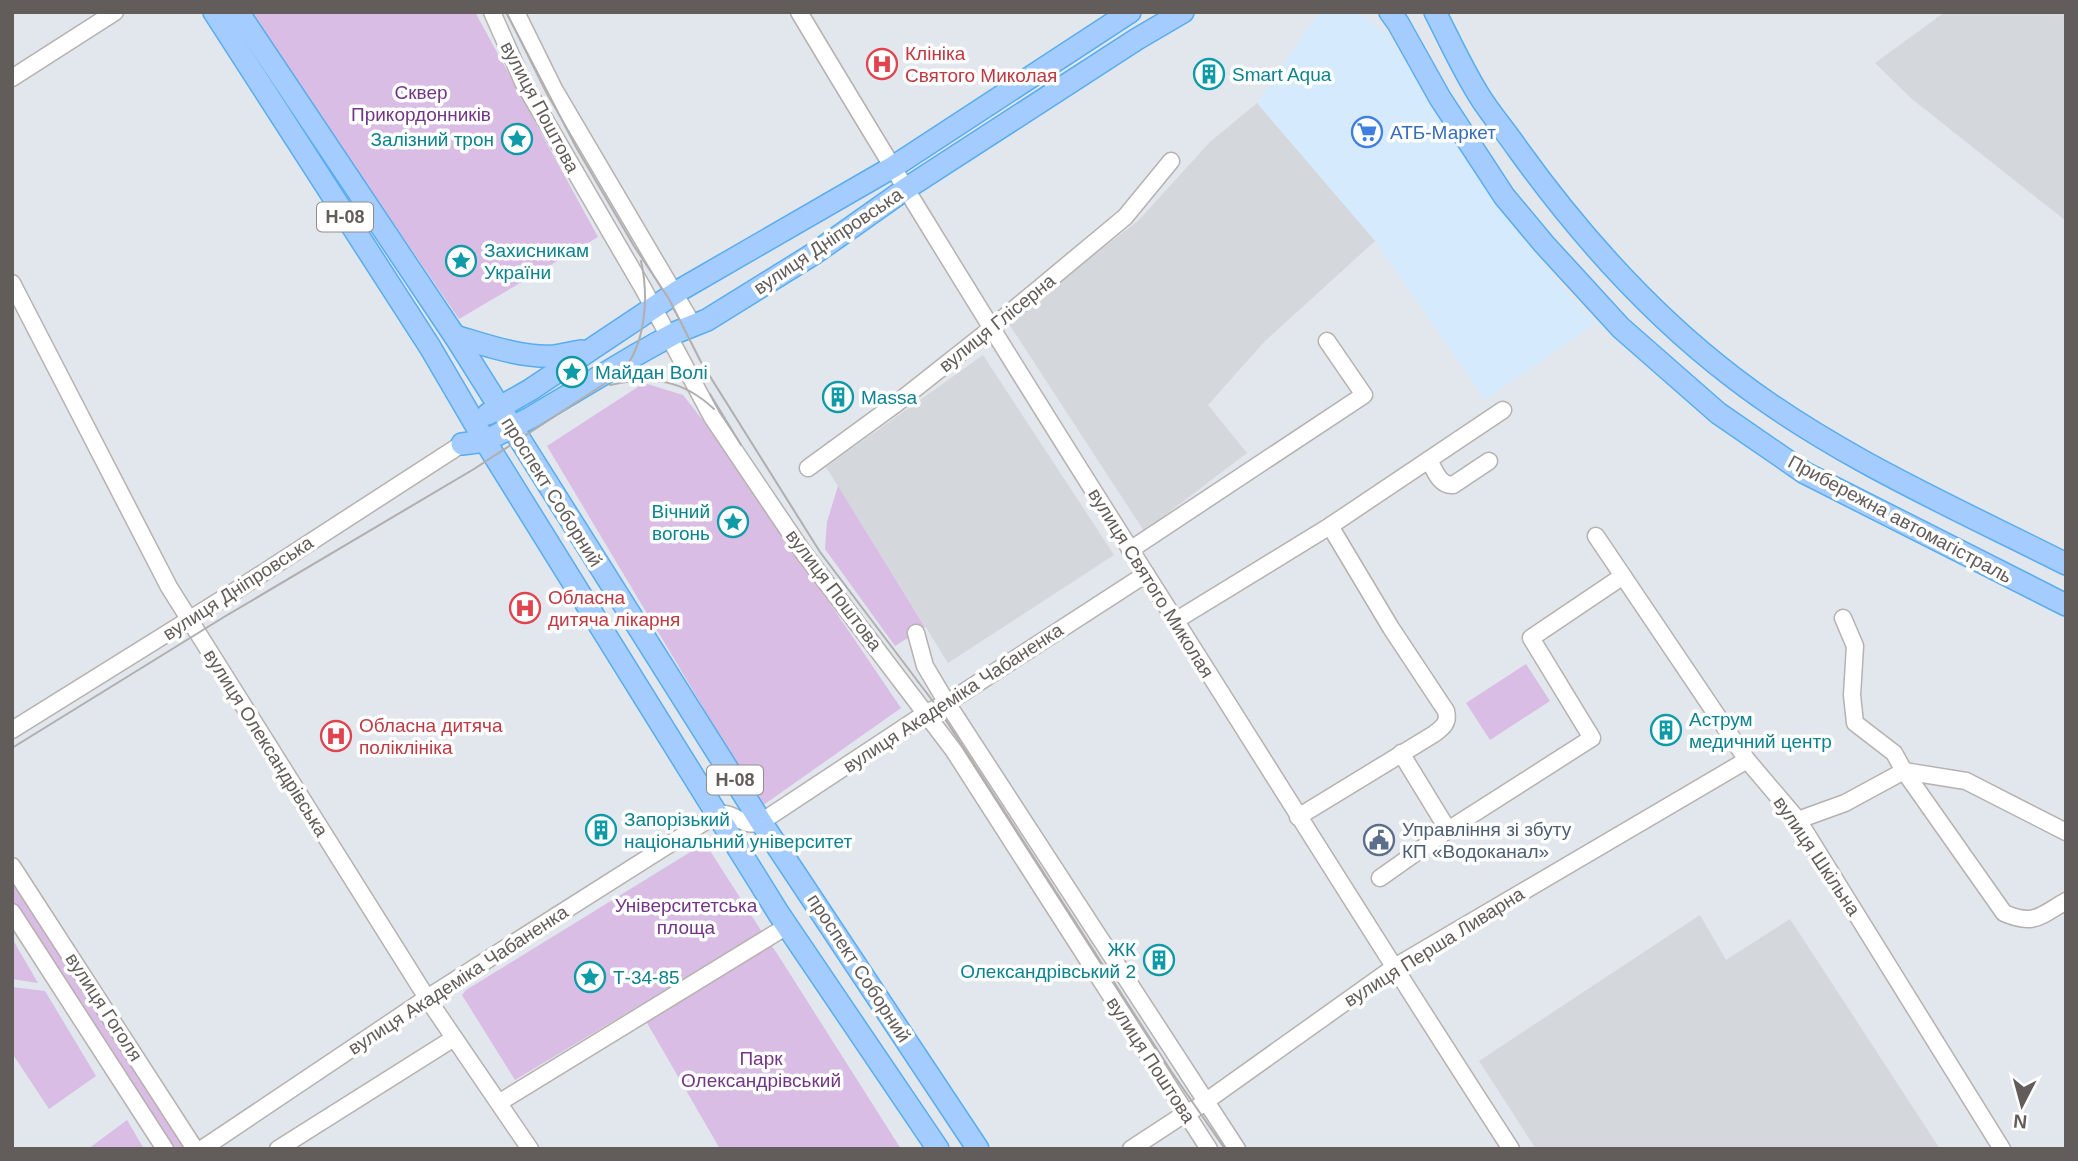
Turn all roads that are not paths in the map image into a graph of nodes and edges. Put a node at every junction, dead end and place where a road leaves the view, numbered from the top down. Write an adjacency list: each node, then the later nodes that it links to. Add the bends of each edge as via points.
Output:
1 (115, 12): 12 (street)
2 (214, 12): 32 (main road, проспект Соборний / Н-08)
3 (238, 12): 25 (main road, проспект Соборний / Н-08)
4 (492, 12): 22 (street, вулиця Поштова, via 523,82)
5 (516, 12): 21 (street, вулиця Поштова, via 554,89)
6 (799, 12): 14 (street, вулиця Святого Миколая)
7 (1182, 12): 11 (main road, вулиця Дніпровська)
8 (1390, 12): 17 (main road, Прибережна автомагістраль)
9 (1435, 12): 15 (main road, Прибережна автомагістраль, via 1477,93)
10 (1125, 13): 11 (street); 14 (main road, вулиця Дніпровська)
11 (1137, 39): 16 (main road, вулиця Дніпровська)
12 (12, 78)
13 (1171, 161): 24 (street, вулиця Глісерна, via 1125,217)
14 (893, 167): 16 (street, вулиця Святого Миколая); 21 (main road, вулиця Дніпровська)
15 (1539, 180): 17 (main road, via 1538,199 1526,206); 18 (main road, Прибережна автомагістраль)
16 (907, 188): 23 (main road, вулиця Дніпровська, via 815,253); 24 (street, вулиця Святого Миколая)
17 (1504, 197): 19 (main road, Прибережна автомагістраль)
18 (1575, 223): 19 (main road, via 1553,218 1544,225); 40 (main road, Прибережна автомагістраль, via 1649,306 1734,378 1825,440)
19 (1544, 244): 43 (main road, Прибережна автомагістраль, via 1622,328 1718,413 1805,473)
20 (12, 283): 45 (street, вулиця Олександрівська)
21 (675, 295): 22 (main road, вулиця Дніпровська); 23 (street, вулиця Поштова)
22 (653, 309): 26 (street, вулиця Поштова); 28 (main road, вулиця Дніпровська)
23 (693, 325): 26 (main road, вулиця Дніпровська)
24 (992, 328): 36 (street, вулиця Глісерна); 39 (street, вулиця Святого Миколая)
25 (455, 336): 28 (main road, via 499,349 553,356); 29 (main road, проспект Соборний / Н-08)
26 (667, 337): 31 (main road, вулиця Дніпровська); 49 (street, вулиця Поштова, via 712,417 803,552)
27 (1327, 341): 39 (street, via 1364,395)
28 (591, 349): 29 (main road, вулиця Дніпровська)
29 (499, 407): 31 (main road, проспект Соборний / Н-08); 32 (main road, вулиця Дніпровська)
30 (1503, 410): 34 (street)
31 (512, 427): 32 (main road, вулиця Дніпровська); 57 (main road, проспект Соборний / Н-08)
32 (479, 432): 33 (main road, вулиця Дніпровська); 54 (main road, проспект Соборний / Н-08)
33 (462, 444): 45 (street, вулиця Дніпровська)
34 (1430, 461): 35 (street, via 1447,486); 37 (street)
35 (1489, 461)
36 (808, 468)
37 (1330, 526): 46 (street); 51 (street, via 1446,711 1444,726)
38 (1596, 536): 42 (street, вулиця Шкільна)
39 (1130, 550): 41 (street, вулиця Святого Миколая)
40 (2066, 564)
41 (1146, 574): 46 (street, вулиця Святого Миколая); 48 (street, вулиця Академіка Чабаненка)
42 (1623, 576): 52 (street, вулиця Шкільна); 58 (street, via 1531,638 1592,738)
43 (2066, 605)
44 (1843, 618): 53 (street, via 1854,646 1855,723 1894,753)
45 (189, 619): 50 (street, вулиця Дніпровська); 66 (street, вулиця Олександрівська)
46 (1175, 621): 55 (street, вулиця Святого Миколая)
47 (916, 633): 48 (street, вулиця Поштова, via 925,667)
48 (947, 703): 49 (street, вулиця Академіка Чабаненка); 68 (street, вулиця Поштова)
49 (926, 713): 57 (street, вулиця Академіка Чабаненка); 70 (street, вулиця Поштова)
50 (12, 730)
51 (1401, 753): 55 (street); 58 (street)
52 (1747, 760): 56 (street, вулиця Шкільна); 65 (street, вулиця Перша Ливарна)
53 (1904, 771): 56 (street, via 1845,803); 59 (street, via 1966,781); 62 (street, via 2004,913 2034,920)
54 (717, 814): 57 (street, via 729,814 748,825); 64 (main road, проспект Соборний / Н-08); 66 (street, вулиця Академіка Чабаненка)
55 (1298, 817): 65 (street, вулиця Святого Миколая)
56 (1798, 820): 82 (street, вулиця Шкільна)
57 (761, 822): 77 (main road, проспект Соборний / Н-08)
58 (1448, 830): 61 (street)
59 (2066, 832)
60 (12, 866): 72 (street, вулиця Гоголя)
61 (1380, 878)
62 (2066, 901)
63 (12, 912): 71 (street, вулиця Гоголя)
64 (787, 926): 69 (street); 76 (main road, проспект Соборний / Н-08)
65 (1393, 968): 68 (street, вулиця Перша Ливарна); 81 (street, вулиця Святого Миколая)
66 (427, 998): 67 (street, вулиця Олександрівська); 73 (street, вулиця Академіка Чабаненка)
67 (454, 1038): 69 (street, вулиця Олександрівська); 74 (street)
68 (1206, 1101): 70 (street, вулиця Перша Ливарна); 80 (street, вулиця Поштова)
69 (500, 1102): 75 (street, вулиця Олександрівська)
70 (1186, 1113): 78 (street, вулиця Перша Ливарна); 79 (street, вулиця Поштова)
71 (165, 1149)
72 (195, 1149)
73 (202, 1149)
74 (278, 1149)
75 (530, 1149)
76 (938, 1149)
77 (978, 1149)
78 (1131, 1149)
79 (1209, 1149)
80 (1237, 1149)
81 (1511, 1149)
82 (2002, 1149)

